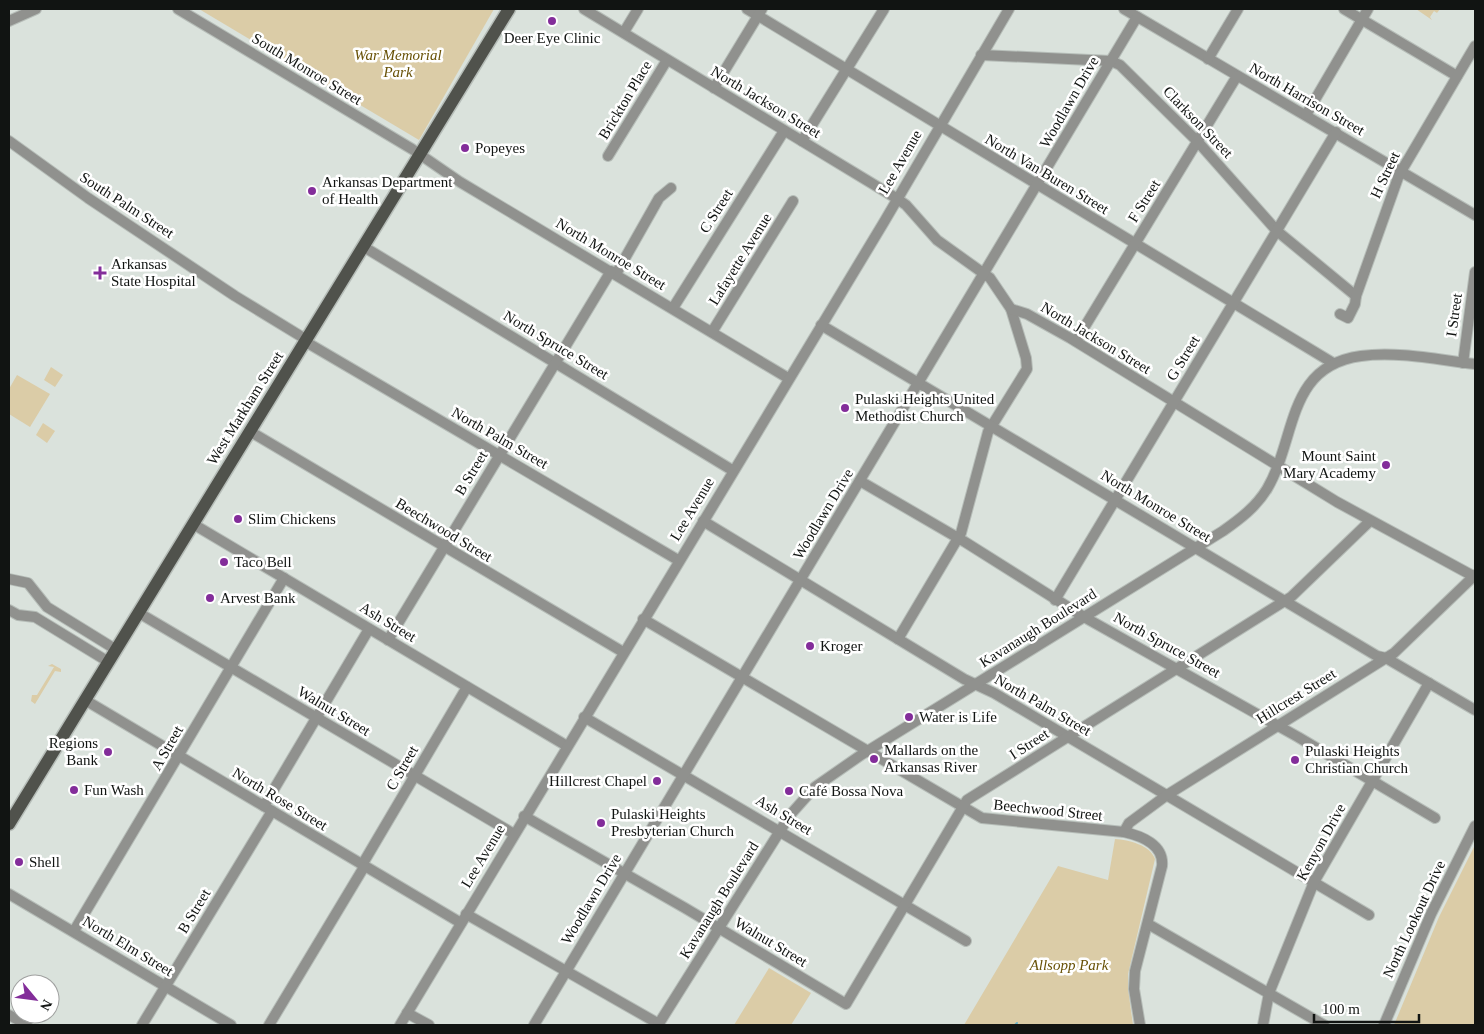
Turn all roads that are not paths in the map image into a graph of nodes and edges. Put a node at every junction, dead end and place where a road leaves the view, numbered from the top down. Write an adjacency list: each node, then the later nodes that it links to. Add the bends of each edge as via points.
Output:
1 (36, 9): 16 (street)
2 (178, 9): 34 (street, South Monroe Street)
3 (509, 9): 34 (main road, West Markham Street)
4 (584, 9): 17 (street, North Jackson Street)
5 (638, 9): 17 (street)
6 (747, 9): 13 (street, North Van Buren Street)
7 (884, 9): 23 (street)
8 (1124, 9): 14 (street, North Harrison Street)
9 (1238, 9): 20 (street)
10 (1344, 9): 15 (street)
11 (1368, 9): 15 (street)
12 (1006, 10): 19 (street, Lee Avenue)
13 (760, 12): 23 (street, North Van Buren Street); 26 (street)
14 (1137, 17): 20 (street, North Harrison Street); 22 (street, Woodlawn Drive)
15 (1362, 19): 25 (street); 27 (street)
16 (9, 21)
17 (624, 32): 21 (street, North Jackson Street)
18 (1475, 46): 25 (street, H Street)
19 (981, 55): 22 (street, Clarkson Street); 28 (street, Lee Avenue)
20 (1208, 59): 24 (street, North Harrison Street)
21 (666, 60): 26 (street, North Jackson Street); 35 (street, Brickton Place)
22 (1110, 62): 33 (street, Clarkson Street, via 1128,72); 37 (street, Woodlawn Drive)
23 (848, 70): 28 (street, North Van Buren Street); 32 (street)
24 (1238, 76): 27 (street, North Harrison Street); 33 (street, F Street)
25 (1457, 76): 36 (street, H Street)
26 (714, 88): 29 (street, North Jackson Street)
27 (1306, 114): 30 (street, North Harrison Street)
28 (939, 126): 37 (street, North Van Buren Street); 39 (street, Lee Avenue)
29 (784, 131): 32 (street, North Jackson Street); 50 (street, C Street)
30 (1336, 132): 36 (street, North Harrison Street); 42 (street, G Street)
31 (9, 141): 55 (street, South Palm Street, via 88,198)
32 (802, 141): 39 (street, North Jackson Street)
33 (1198, 142): 42 (street, Clarkson Street); 43 (street, F Street)
34 (420, 155): 44 (main road, West Markham Street); 45 (street, North Monroe Street)
35 (608, 156)
36 (1401, 171): 41 (street, North Harrison Street); 48 (street, H Street)
37 (1038, 186): 43 (street, North Van Buren Street); 47 (street, Woodlawn Drive)
38 (671, 188): 45 (street, B Street, via 659,198)
39 (896, 198): 47 (street, North Jackson Street, via 937,240); 53 (street, Lee Avenue)
40 (793, 200): 54 (street, Lafayette Avenue)
41 (1475, 215)
42 (1277, 231): 48 (street, Clarkson Street); 49 (street, G Street)
43 (1134, 244): 49 (street, North Van Buren Street); 56 (street, F Street)
44 (364, 247): 55 (main road, West Markham Street); 57 (street, North Spruce Street)
45 (613, 272): 50 (street, North Monroe Street); 57 (street, B Street)
46 (1475, 272): 59 (street, I Street)
47 (984, 273): 51 (street, North Jackson Street); 62 (street, Woodlawn Drive)
48 (1356, 296): 52 (street, H Street, via 1348,318)
49 (1233, 303): 58 (street, North Van Buren Street); 63 (street, G Street)
50 (673, 308): 54 (street, North Monroe Street)
51 (1010, 309): 56 (street, North Jackson Street, via 1027,314); 64 (street, North Jackson Street, via 1028,365)
52 (1340, 314)
53 (821, 325): 61 (street, Lee Avenue); 62 (street, North Monroe Street)
54 (712, 332): 61 (street, North Monroe Street)
55 (306, 341): 65 (main road, West Markham Street); 66 (street, North Palm Street)
56 (1076, 341): 63 (street, North Jackson Street)
57 (555, 362): 66 (street, B Street); 68 (street, North Spruce Street)
58 (1333, 363): 59 (street, via 1374,355); 67 (street, Kavanaugh Boulevard, via 1319,373 1299,400)
59 (1463, 363): 60 (street)
60 (1475, 364)
61 (788, 378): 68 (street, Lee Avenue)
62 (919, 383): 64 (street, North Monroe Street); 69 (street, Woodlawn Drive)
63 (1174, 402): 67 (street, North Jackson Street); 70 (street, G Street)
64 (993, 427): 70 (street, North Monroe Street); 74 (street, North Jackson Street, via 985,441)
65 (251, 432): 73 (main road, West Markham Street); 75 (street, Beechwood Street)
66 (500, 455): 75 (street, B Street); 77 (street, North Palm Street)
67 (1278, 466): 72 (street, North Jackson Street); 76 (street, Kavanaugh Boulevard, via 1252,508 1223,531)
68 (732, 470): 71 (street, Lee Avenue)
69 (860, 481): 74 (street, North Spruce Street); 80 (street, Woodlawn Drive)
70 (1116, 499): 76 (street, North Monroe Street); 83 (street, G Street)
71 (703, 521): 77 (street, Lee Avenue); 80 (street, North Palm Street)
72 (1370, 521): 78 (street, North Jackson Street); 84 (street, I Street)
73 (193, 524): 79 (street, Ash Street); 86 (main road, West Markham Street)
74 (958, 539): 83 (street, North Spruce Street); 91 (street, North Jackson Street)
75 (444, 547): 92 (street, B Street); 94 (street, Beechwood Street)
76 (1195, 547): 84 (street, North Monroe Street); 88 (street, Kavanaugh Boulevard)
77 (678, 560): 89 (street, Lee Avenue)
78 (1475, 576): 95 (street, Hillcrest Street)
79 (284, 578): 90 (street, Ash Street); 97 (street, A Street)
80 (801, 579): 91 (street, North Palm Street); 99 (street, Woodlawn Drive)
81 (10, 581): 82 (street, via 28,583)
82 (36, 593): 87 (street, via 31,610); 93 (street, via 47,607)
83 (1055, 600): 88 (street, North Spruce Street)
84 (1285, 601): 95 (street, North Monroe Street, via 1377,656); 98 (street, I Street)
85 (9, 610): 87 (street)
86 (139, 613): 93 (main road, West Markham Street); 97 (street, Walnut Street)
87 (22, 614): 96 (street, via 35,617)
88 (1084, 617): 98 (street, North Spruce Street); 101 (street, Kavanaugh Boulevard)
89 (643, 619): 94 (street, Lee Avenue); 99 (street, Beechwood Street)
90 (368, 628): 92 (street, Ash Street); 106 (street, B Street)
91 (898, 639): 101 (street, North Palm Street)
92 (388, 640): 102 (street, Ash Street)
93 (115, 649): 96 (main road, West Markham Street)
94 (623, 652): 105 (street, Lee Avenue)
95 (1386, 658): 100 (street, North Monroe Street); 107 (street, Hillcrest Street)
96 (107, 661): 103 (main road, West Markham Street)
97 (231, 667): 106 (street, Walnut Street); 111 (street, A Street)
98 (1178, 668): 107 (street, North Spruce Street); 108 (street, I Street)
99 (742, 676): 110 (street, Beechwood Street); 112 (street, Woodlawn Drive)
100 (1430, 683): 104 (street, North Monroe Street); 114 (street, Kenyon Drive)
101 (976, 684): 108 (street, North Palm Street); 110 (street, Kavanaugh Boulevard)
102 (467, 687): 109 (street, Ash Street); 113 (street, C Street)
103 (85, 700): 111 (street, North Rose Street); 120 (main road, West Markham Street)
104 (1475, 710)
105 (584, 717): 109 (street, Lee Avenue); 112 (street, Ash Street)
106 (316, 718): 113 (street, Walnut Street); 117 (street, B Street)
107 (1277, 725): 114 (street, North Spruce Street); 115 (street, Hillcrest Street)
108 (1068, 737): 115 (street, North Palm Street); 116 (street, I Street, via 967,800)
109 (567, 746): 118 (street, Lee Avenue)
110 (869, 750): 116 (street, Beechwood Street); 122 (street, Kavanaugh Boulevard, via 815,786)
111 (180, 756): 117 (street, North Rose Street); 134 (street, A Street)
112 (683, 774): 122 (street, Ash Street); 126 (street, Woodlawn Drive)
113 (414, 776): 124 (street, Walnut Street); 125 (street, C Street)
114 (1372, 780): 119 (street, North Spruce Street); 127 (street, Kenyon Drive)
115 (1167, 795): 123 (street, Hillcrest Street, via 1129,823); 127 (street, North Palm Street)
116 (962, 807): 123 (street, Beechwood Street, via 991,820); 129 (street, I Street)
117 (268, 809): 125 (street, North Rose Street); 137 (street, B Street)
118 (524, 816): 124 (street, Lee Avenue); 126 (street, Walnut Street)
119 (1434, 818)
120 (9, 824)
121 (1475, 826): 153 (street, North Lookout Drive, via 1431,914)
122 (780, 830): 129 (street, Ash Street); 133 (street, Kavanaugh Boulevard)
123 (1124, 832): 132 (street, Beechwood Street, via 1153,844 1162,856)
124 (514, 834): 131 (street, Lee Avenue)
125 (363, 866): 131 (street, North Rose Street); 145 (street, C Street)
126 (624, 873): 133 (street, Walnut Street); 136 (street, Woodlawn Drive)
127 (1314, 882): 130 (street, North Palm Street); 138 (street, Kenyon Drive)
128 (9, 894): 134 (street, North Elm Street)
129 (904, 905): 135 (street, Ash Street); 139 (street, I Street)
130 (1369, 915)
131 (463, 918): 136 (street, North Rose Street); 140 (street, Lee Avenue)
132 (1148, 924): 138 (street); 150 (street, Beechwood Street, via 1134,980)
133 (719, 928): 139 (street, Walnut Street); 149 (street, Kavanaugh Boulevard)
134 (74, 932): 137 (street, North Elm Street)
135 (966, 941)
136 (566, 970): 148 (street, Woodlawn Drive); 149 (street, North Rose Street)
137 (166, 987): 143 (street, B Street); 144 (street, North Elm Street)
138 (1269, 993): 151 (street, Kenyon Drive); 152 (street)
139 (846, 1004)
140 (407, 1013): 146 (street, Lee Avenue); 147 (street)
141 (9, 1015): 142 (street)
142 (27, 1025)
143 (142, 1025)
144 (231, 1025)
145 (269, 1025)
146 (400, 1025)
147 (430, 1025)
148 (534, 1025)
149 (659, 1025)
150 (1140, 1025)
151 (1263, 1025)
152 (1324, 1025)
153 (1384, 1025)

